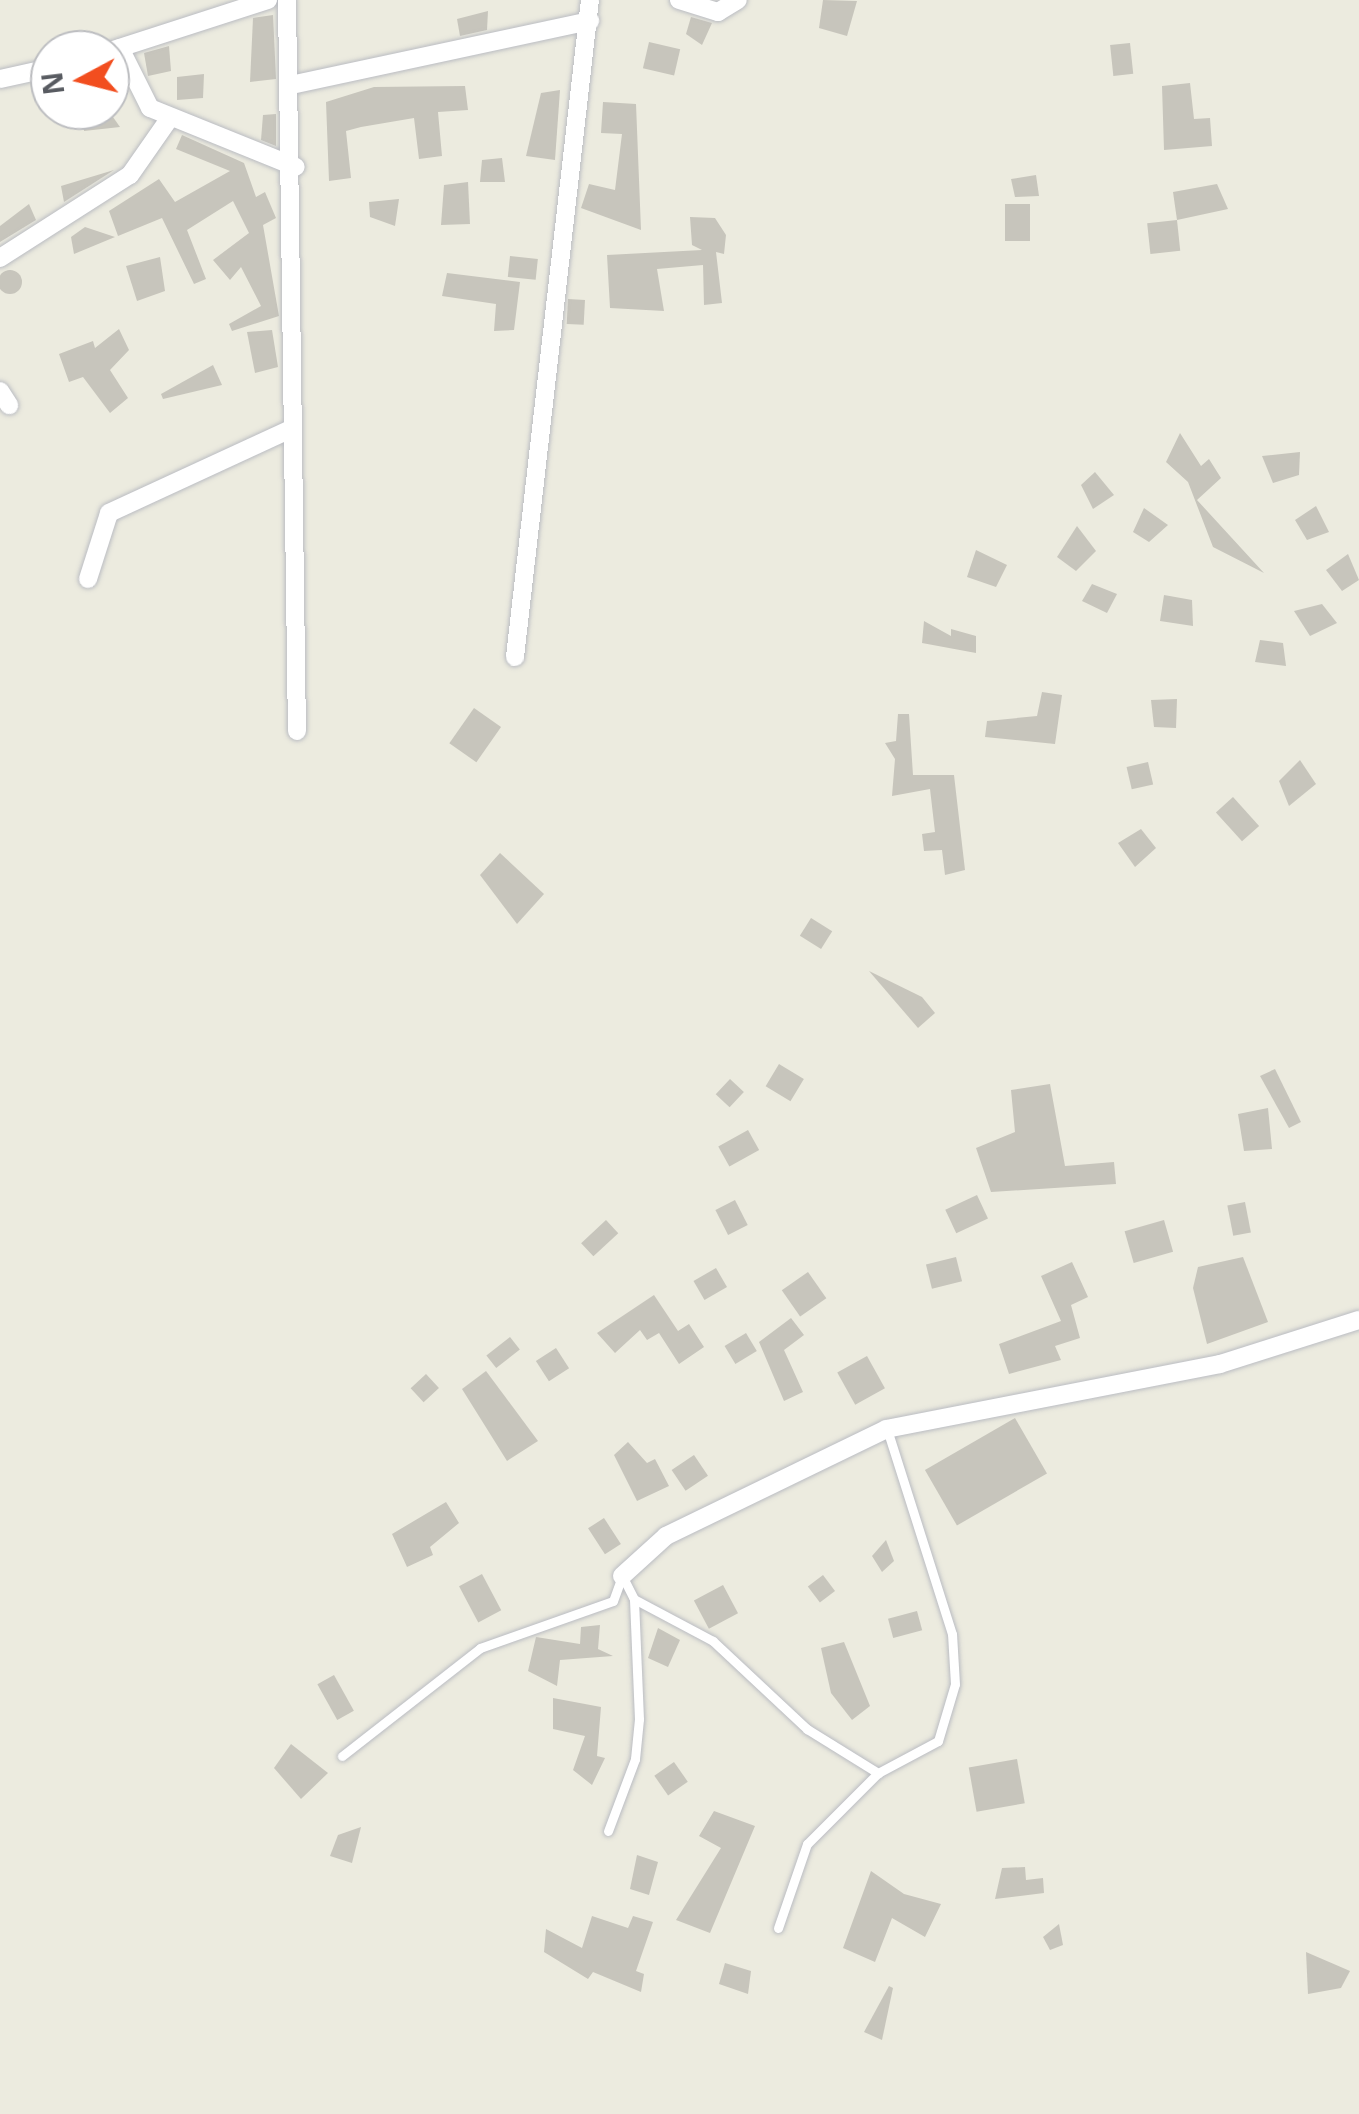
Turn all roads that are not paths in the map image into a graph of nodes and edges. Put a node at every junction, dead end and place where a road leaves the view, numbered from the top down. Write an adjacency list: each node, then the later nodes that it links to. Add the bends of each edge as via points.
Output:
1 (268, 0): 7 (street)
2 (287, 0): 11 (street)
3 (590, 0): 6 (street)
4 (679, 0): 5 (street, via 718,12)
5 (738, 0)
6 (590, 20): 11 (street); 17 (street)
7 (130, 45)
8 (30, 72): 9 (street)
9 (0, 79)
10 (130, 80): 12 (street)
11 (292, 85): 13 (street)
12 (169, 119): 13 (street); 14 (street, via 130,176)
13 (296, 167): 15 (street)
14 (0, 258)
15 (291, 429): 16 (street, via 109,514); 18 (street)
16 (88, 580)
17 (515, 658)
18 (297, 731)
19 (1359, 1320): 20 (street, via 1220,1364)
20 (886, 1428): 21 (street, via 666,1536); 24 (lane, via 952,1634 955,1684 938,1740)
21 (622, 1576): 22 (lane); 23 (lane, via 613,1601 480,1648)
22 (634, 1599): 24 (lane, via 713,1641 808,1729); 25 (lane, via 635,1759)
23 (342, 1756)
24 (878, 1774): 26 (lane, via 808,1844)
25 (608, 1831)
26 (778, 1928)

